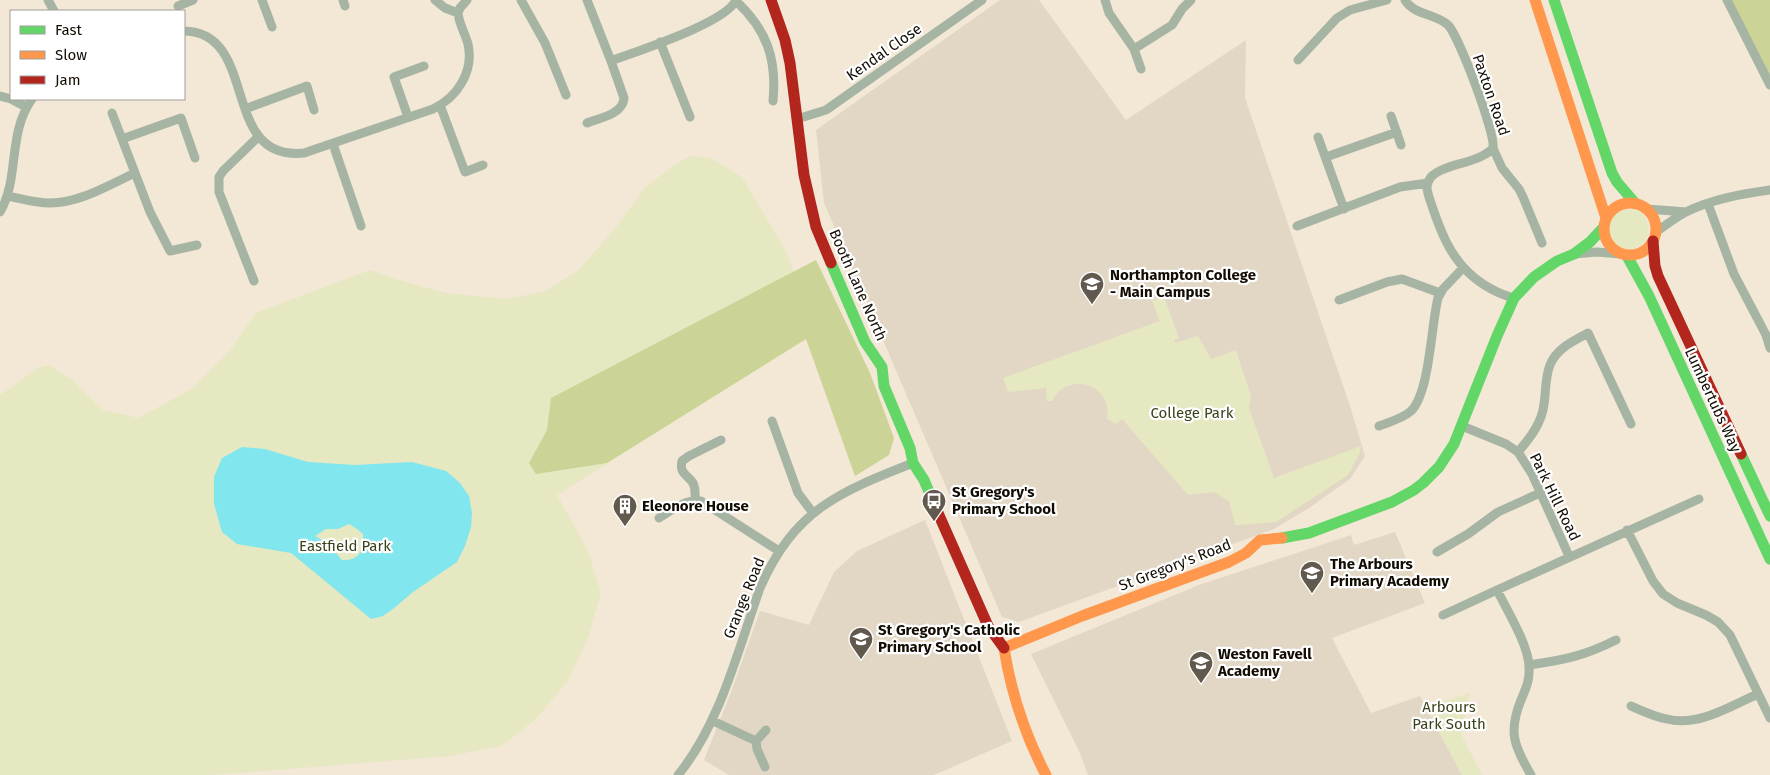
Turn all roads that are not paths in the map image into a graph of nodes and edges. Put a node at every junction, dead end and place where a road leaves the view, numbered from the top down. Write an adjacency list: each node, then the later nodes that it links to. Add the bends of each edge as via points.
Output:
1 (192, 0): 17 (street)
2 (262, 0): 19 (street)
3 (435, 0): 18 (street)
4 (467, 0): 18 (street)
5 (521, 0): 28 (street, via 545,43)
6 (586, 0): 24 (street)
7 (771, 0): 39 (main road, Booth Lane North, via 785,40)
8 (982, 0): 39 (street, Kendal Close, via 826,110)
9 (1104, 0): 22 (street, via 1109,13)
10 (1191, 0): 22 (street, via 1172,25)
11 (1388, 0): 23 (street, via 1343,13)
12 (1405, 0): 47 (street, Paxton Road, via 1416,11 1442,21 1452,30 1494,139)
13 (1535, 0): 61 (main road)
14 (1554, 0): 55 (main road, via 1612,172)
15 (1727, 0): 27 (street)
16 (736, 1): 21 (street, via 715,19); 30 (street, via 756,22 772,58 775,72)
17 (177, 6)
18 (458, 13): 32 (street, via 468,47 468,68 457,91)
19 (272, 27)
20 (185, 31): 33 (street, via 207,36 220,47)
21 (660, 42): 24 (street); 37 (street)
22 (1134, 49): 26 (street)
23 (1298, 60)
24 (611, 61): 40 (street, via 624,103 619,109)
25 (424, 66): 38 (street, via 394,77)
26 (1141, 69)
27 (1770, 85)
28 (566, 95)
29 (16, 100): 31 (street)
30 (773, 101)
31 (29, 103): 54 (street, via 19,124)
32 (440, 105): 38 (street); 50 (street, via 465,172)
33 (245, 108): 34 (street, via 307,86); 42 (street)
34 (314, 110)
35 (112, 113): 44 (street)
36 (1392, 116): 41 (street)
37 (690, 117)
38 (408, 118): 45 (street)
39 (797, 119): 82 (main road, Booth Lane North, via 804,175 816,227 865,342 882,367 884,386)
40 (587, 123)
41 (1397, 132): 46 (street); 48 (street)
42 (258, 137): 45 (street, via 277,150 294,154); 70 (street, via 223,171 218,184)
43 (1318, 137): 48 (street)
44 (122, 139): 49 (street, via 181,118); 51 (street)
45 (333, 144): 62 (street)
46 (1401, 145)
47 (1493, 148): 52 (street, Paxton Road, via 1486,155 1434,174); 65 (street, via 1502,168 1519,189)
48 (1326, 157): 57 (street)
49 (195, 158)
50 (483, 165)
51 (135, 173): 54 (street, via 63,202 37,202); 66 (street, via 170,251)
52 (1428, 183): 57 (street, via 1400,187); 69 (street, via 1428,192 1444,236)
53 (1770, 190): 56 (street, via 1740,194)
54 (8, 196): 59 (street)
55 (1635, 203): 58 (main road); 61 (main road, via 1618,206)
56 (1708, 204): 60 (street); 74 (street, via 1734,274)
57 (1344, 209): 63 (street)
58 (1647, 209): 60 (street); 64 (main road, via 1656,223)
59 (0, 212)
60 (1686, 212): 64 (street)
61 (1604, 223): 67 (main road, St Gregory's Road, via 1590,242); 68 (main road, via 1607,244)
62 (361, 226)
63 (1297, 226)
64 (1655, 236): 68 (main road, via 1643,252); 87 (main road, Lumbertubs Way, via 1658,276)
65 (1542, 243)
66 (197, 245)
67 (1574, 254): 68 (street); 72 (main road, St Gregory's Road, via 1539,274)
68 (1624, 255): 93 (main road, Lumbertubs Way, via 1648,296)
69 (1463, 268): 71 (street); 72 (street, via 1505,296)
70 (254, 281)
71 (1440, 293): 73 (street, via 1402,279); 78 (street, via 1418,398 1407,414)
72 (1514, 298): 79 (main road, St Gregory's Road)
73 (1339, 300)
74 (1768, 334): 75 (street)
75 (1770, 348)
76 (772, 421): 86 (street, via 798,493)
77 (1631, 424): 81 (street, via 1588,332 1559,351 1550,365 1541,417 1530,439)
78 (1379, 426)
79 (1462, 426): 81 (street, Park Hill Road); 97 (main road, St Gregory's Road, via 1439,467 1423,483 1398,499 1309,533 1260,540 1229,562)
80 (721, 440): 85 (street, via 682,462 681,469 693,484)
81 (1518, 452): 83 (street, Park Hill Road)
82 (913, 462): 86 (street, Grange Road, via 847,490); 97 (main road, Booth Lane North, via 924,480 984,618)
83 (1540, 493): 91 (street, via 1498,512); 92 (street, Park Hill Road)
84 (1699, 499): 89 (street)
85 (695, 500): 88 (street, via 685,502); 90 (street)
86 (813, 513): 90 (street, Grange Road)
87 (1770, 516)
88 (659, 518)
89 (1627, 530): 92 (street); 99 (street, via 1662,594 1718,622 1730,635)
90 (779, 551): 102 (street, Grange Road, via 760,588)
91 (1437, 552)
92 (1569, 556): 94 (street)
93 (1770, 559)
94 (1497, 590): 95 (street); 98 (street, via 1527,653)
95 (1443, 615)
96 (1616, 640): 98 (street, via 1590,653)
97 (1004, 648): 107 (main road, via 1016,702)
98 (1529, 665): 108 (street, via 1529,681 1514,716 1513,735)
99 (1758, 694): 100 (street, via 1706,717 1688,721 1668,720); 101 (street)
100 (1631, 706)
101 (1770, 718)
102 (713, 720): 104 (street); 106 (street, Grange Road)
103 (766, 730): 104 (street)
104 (756, 741): 105 (street)
105 (765, 767)
106 (678, 775)
107 (1046, 775)
108 (1531, 775)

